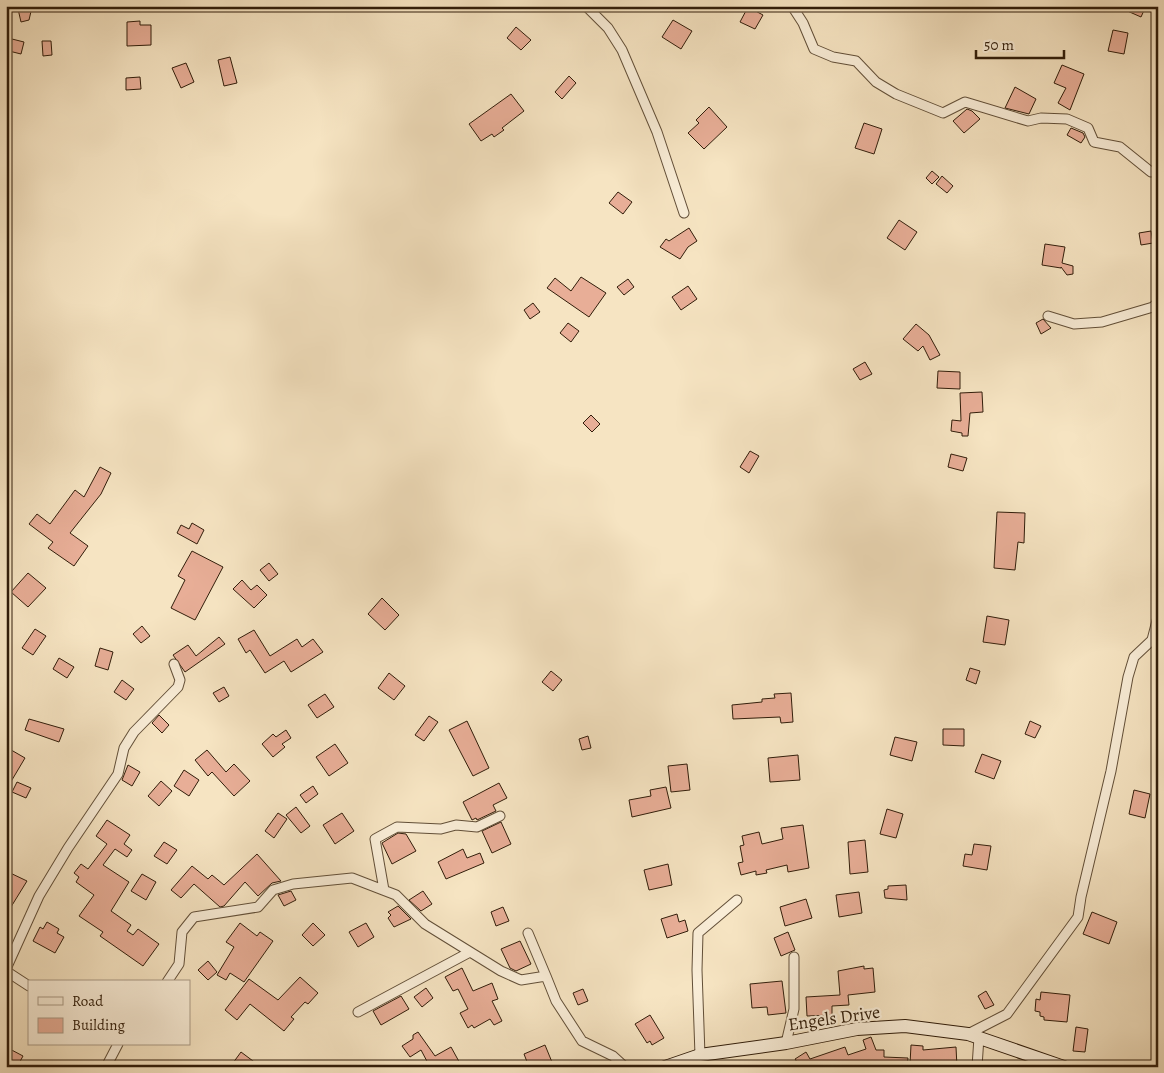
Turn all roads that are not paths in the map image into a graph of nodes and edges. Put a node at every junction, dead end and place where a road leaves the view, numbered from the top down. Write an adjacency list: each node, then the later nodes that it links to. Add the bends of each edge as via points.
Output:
1 (586, 6): 4 (street, via 608,28 622,50 658,132)
2 (792, 6): 3 (street, via 814,49 856,61 876,82 896,94 943,112 965,102 1028,121 1067,119 1088,128 1094,142 1120,147)
3 (1151, 172)
4 (684, 213)
5 (1158, 302): 6 (street, via 1153,307 1102,322 1074,324)
6 (1048, 316)
7 (1158, 617): 20 (street, via 1152,640 1134,657 1128,677 1111,771 1078,917 1006,1014)
8 (174, 664): 15 (street, via 180,680 178,687 134,732 124,748 118,774 38,896)
9 (500, 816): 10 (street, via 477,827 397,827 375,839)
10 (384, 890): 13 (street, via 396,895 425,924); 17 (street, via 352,878 293,884 273,890 258,908 194,917 182,932 179,964)
11 (737, 900): 23 (street, via 698,934)
12 (528, 934): 16 (street)
13 (470, 952): 16 (street, via 521,980); 19 (street)
14 (794, 957): 21 (street, via 794,1009)
15 (6, 970): 18 (street)
16 (546, 976): 25 (street, via 556,1001 582,1041 614,1056)
17 (168, 980)
18 (28, 985)
19 (358, 1012)
20 (973, 1035): 21 (street, Engels Drive, via 905,1026 857,1029); 27 (street); 28 (street, Engels Drive)
21 (786, 1042): 23 (street, Engels Drive)
22 (117, 1046): 24 (street)
23 (700, 1055): 26 (street, Engels Drive)
24 (106, 1067)
25 (625, 1067)
26 (665, 1067)
27 (977, 1067)
28 (1064, 1067)

